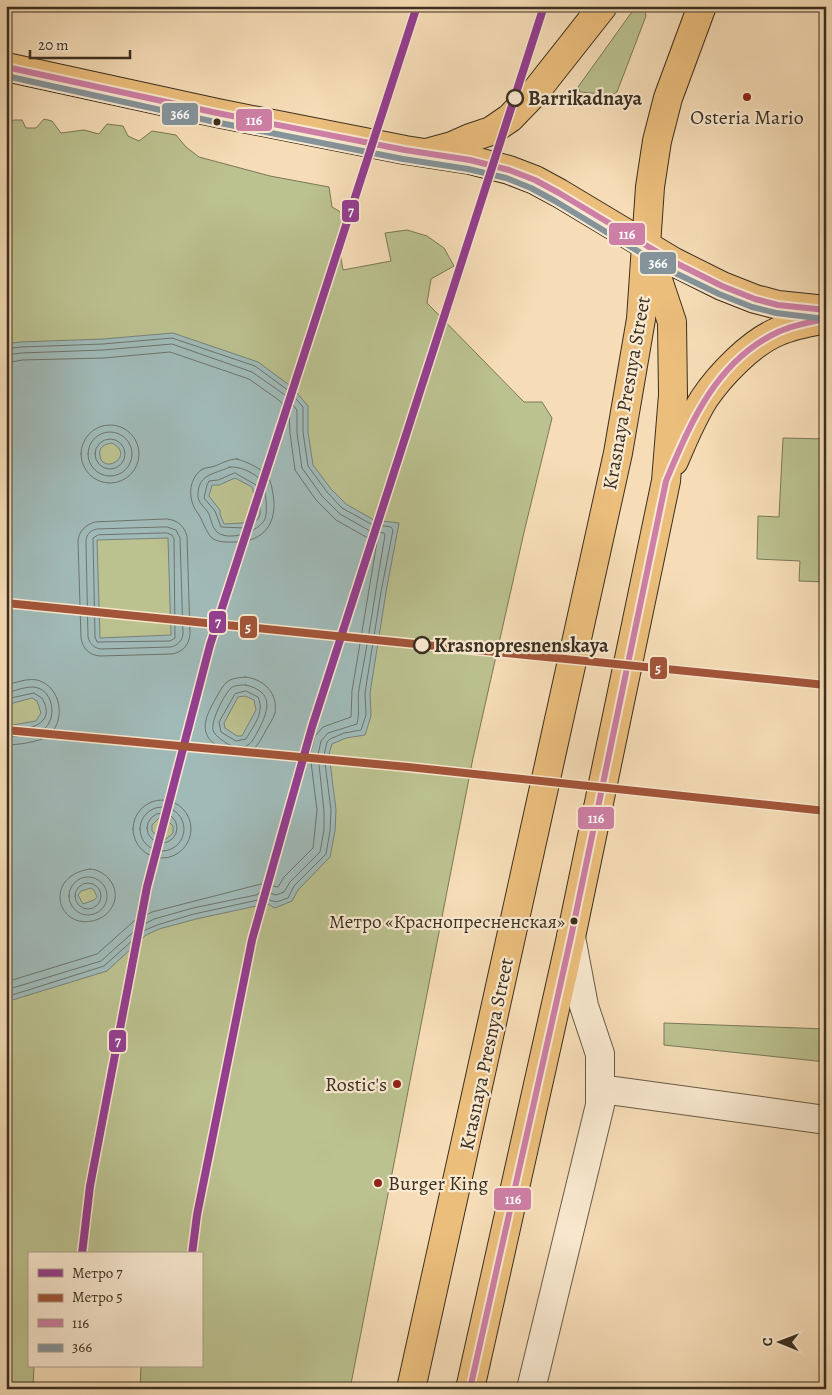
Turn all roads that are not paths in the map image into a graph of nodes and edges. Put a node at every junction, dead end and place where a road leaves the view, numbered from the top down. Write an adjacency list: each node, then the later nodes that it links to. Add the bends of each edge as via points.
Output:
1 (604, 6): 4 (main road, via 536,91 510,118 491,131)
2 (702, 6): 5 (main road, via 668,98 657,140 650,187)
3 (6, 66): 4 (main road, via 217,113)
4 (425, 153): 5 (main road, via 470,160 535,180)
5 (647, 245): 6 (main road, via 696,274 755,299); 8 (main road, Krasnaya Presnya Street, via 672,322 673,395); 12 (main road, Krasnaya Presnya Street, via 641,319 618,454)
6 (826, 310)
7 (826, 319): 8 (main road, via 778,332 738,359 705,398)
8 (666, 481): 9 (main road, Krasnaya Presnya Street)
9 (572, 937): 10 (street, via 584,1006 600,1054); 13 (main road, Krasnaya Presnya Street)
10 (601, 1089): 11 (street); 14 (street, via 593,1138)
11 (826, 1120)
12 (411, 1389)
13 (470, 1389)
14 (530, 1389)

